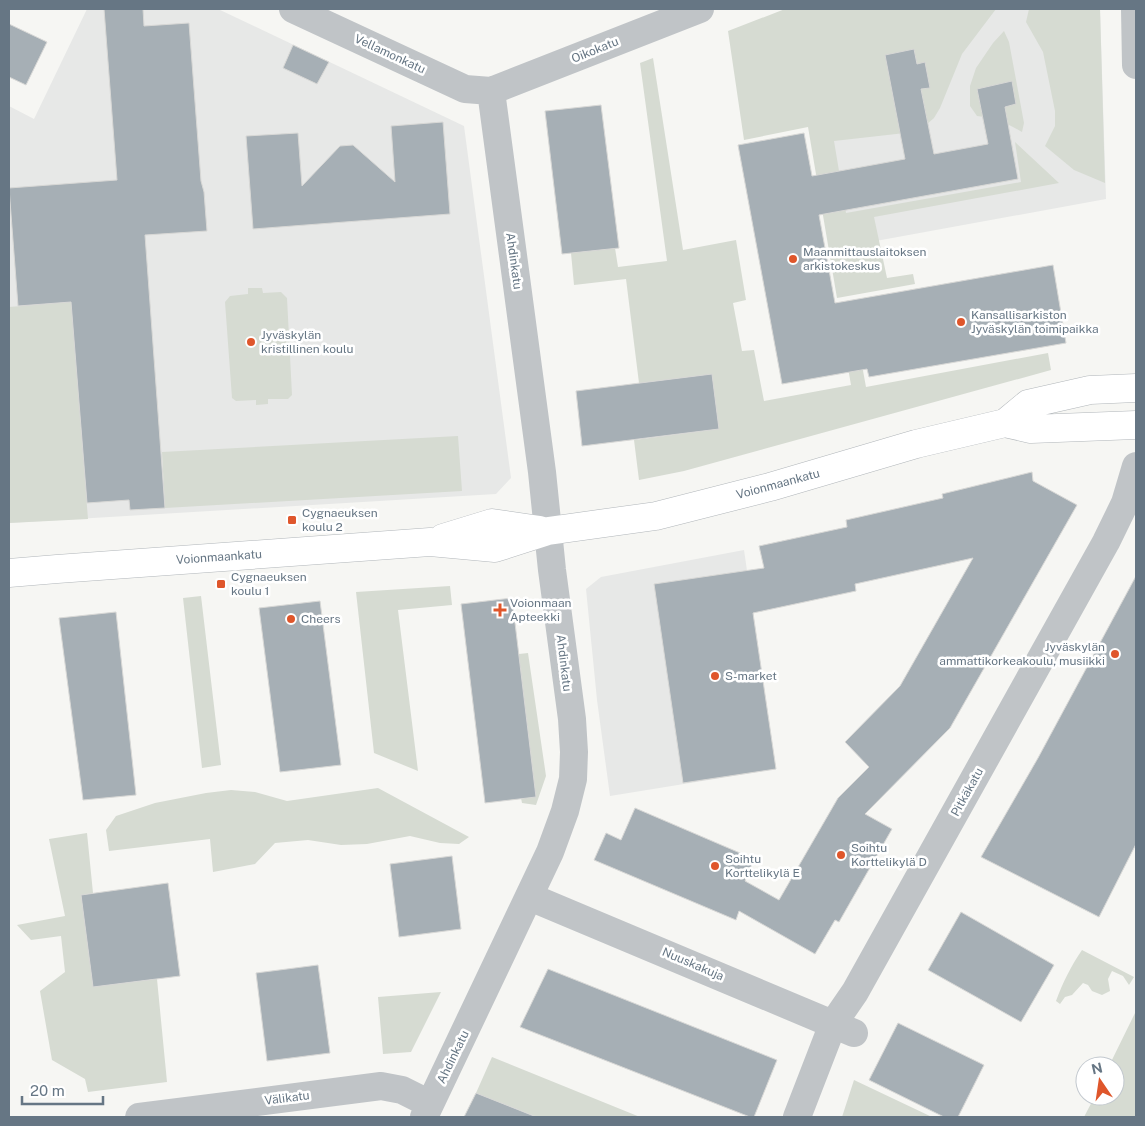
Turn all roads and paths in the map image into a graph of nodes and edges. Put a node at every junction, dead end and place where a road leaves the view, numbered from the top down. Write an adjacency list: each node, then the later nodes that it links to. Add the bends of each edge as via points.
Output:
1 (293, 9): 5 (street, Vellamonkatu, via 465,89)
2 (700, 9): 5 (street, Oikokatu)
3 (1135, 9): 4 (street)
4 (1136, 65)
5 (491, 91): 10 (street, Ahdinkatu)
6 (1136, 388): 7 (main road, Voionmaankatu, via 1090,390 1028,404)
7 (1005, 423): 8 (main road, Voionmaankatu, via 1031,429); 10 (main road, Voionmaankatu, via 916,444 656,516)
8 (1136, 425)
9 (1136, 466): 13 (street, Pitkäkatu, via 1106,542 855,992)
10 (548, 531): 11 (main road, Voionmaankatu, via 492,523 430,542); 12 (street, Ahdinkatu, via 572,719 573,779 553,846)
11 (9, 574)
12 (530, 897): 13 (street, Nuuskakuja); 14 (street, Ahdinkatu)
13 (844, 1028): 16 (street, Pitkäkatu)
14 (427, 1111): 15 (street, Välikatu, via 402,1090 380,1086)
15 (139, 1117)
16 (797, 1117)

